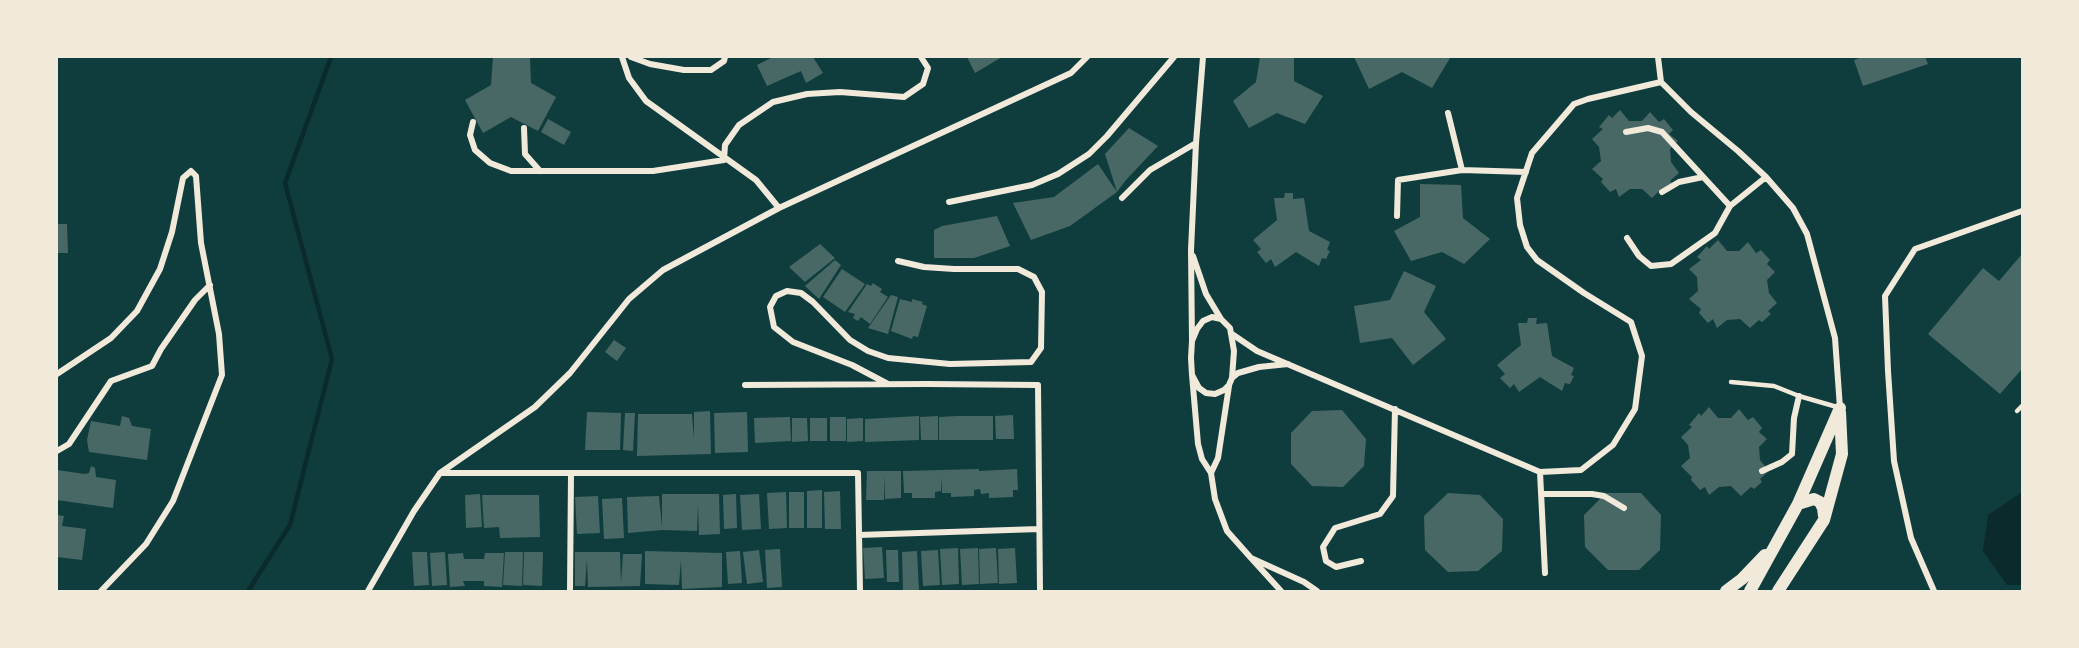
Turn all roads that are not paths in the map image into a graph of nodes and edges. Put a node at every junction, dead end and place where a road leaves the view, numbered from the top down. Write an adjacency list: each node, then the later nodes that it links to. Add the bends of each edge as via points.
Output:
1 (621, 57): 15 (street, via 646,101)
2 (631, 57): 3 (street, via 684,70 711,70)
3 (725, 57)
4 (921, 57): 15 (street, via 928,68 923,84 904,97 840,92 773,102 739,125 725,145)
5 (1087, 57): 25 (street, via 1071,73)
6 (1174, 57): 23 (street, via 1107,136 1089,154 1058,174 1032,185)
7 (1203, 57): 14 (street)
8 (1658, 57): 9 (street)
9 (1661, 82): 18 (street, via 1574,104 1532,153); 20 (street)
10 (1448, 113): 16 (street)
11 (474, 122): 17 (street, via 470,135 475,150 490,163 511,171)
12 (524, 128): 17 (street, via 525,154)
13 (1626, 132): 19 (street, via 1648,128 1662,132)
14 (1196, 142): 22 (street, via 1150,170); 29 (street)
15 (724, 160): 17 (street, via 653,171); 25 (street, via 756,180)
16 (1462, 170): 18 (street); 27 (street, via 1398,180)
17 (540, 171)
18 (1526, 172): 50 (street, via 1517,198 1527,247 1537,260 1631,322 1642,356 1635,409 1613,445 1581,470)
19 (1703, 177): 21 (street, via 1679,182); 24 (street)
20 (1766, 177): 24 (street); 45 (street, via 1793,208 1807,234 1836,338)
21 (1662, 192)
22 (1122, 198)
23 (949, 202)
24 (1730, 206): 28 (street, via 1715,233 1671,264 1651,266)
25 (779, 208): 51 (street, via 663,270 629,299 570,373 535,407)
26 (2022, 211): 74 (street, via 1915,249 1886,296 1894,461 1911,538)
27 (1397, 216)
28 (1627, 238)
29 (1191, 250): 32 (street, via 1206,294); 34 (street)
30 (898, 261): 40 (street, via 924,267 1018,269 1034,277 1042,292 1041,348 1031,362 950,364 888,358 850,340 801,293 787,291 776,296 770,308 774,327 793,342)
31 (210, 285): 36 (street, via 201,243 196,176 191,171 183,178 160,268 137,311 111,338); 48 (street, via 195,300 152,366 111,381 69,444); 64 (street, via 222,375 173,501 146,544)
32 (1221, 320): 33 (street); 34 (street, via 1212,317 1203,321)
33 (1232, 333): 35 (street, via 1257,351); 38 (street)
34 (1192, 341): 37 (street)
35 (1288, 364): 38 (street, via 1259,367); 46 (street)
36 (57, 374)
37 (1192, 375): 42 (street, via 1206,393 1215,394); 52 (street, via 1198,444)
38 (1232, 378): 42 (street)
39 (1731, 382): 43 (lane, via 1774,386)
40 (888, 384): 41 (street); 58 (street, via 1038,386)
41 (745, 385)
42 (1229, 385): 52 (street, via 1218,458)
43 (1799, 396): 45 (lane); 49 (street, via 1792,454)
44 (2022, 406): 47 (lane)
45 (1840, 408): 55 (main road); 57 (main road, via 1842,454)
46 (1395, 410): 50 (street); 62 (street, via 1393,496 1380,514 1335,528 1323,547 1326,561 1336,567)
47 (2017, 411)
48 (57, 451)
49 (1762, 471)
50 (1540, 472): 54 (street)
51 (440, 473): 53 (street); 65 (street)
52 (1211, 473): 61 (street, via 1215,499 1227,531)
53 (571, 474): 59 (street, via 858,473); 66 (street)
54 (1542, 494): 56 (street, via 1604,496); 63 (street)
55 (1798, 504): 57 (main road, via 1814,499 1820,502); 60 (main road)
56 (1624, 508)
57 (1824, 520): 73 (main road)
58 (1039, 529): 59 (street); 68 (street)
59 (859, 535): 67 (street)
60 (1774, 546): 71 (main road); 72 (main road)
61 (1251, 558): 69 (street); 70 (street)
62 (1361, 561)
63 (1545, 573)
64 (101, 591)
65 (368, 591)
66 (570, 591)
67 (860, 591)
68 (1040, 591)
69 (1281, 591)
70 (1317, 591)
71 (1726, 591)
72 (1750, 591)
73 (1778, 591)
74 (1934, 591)

